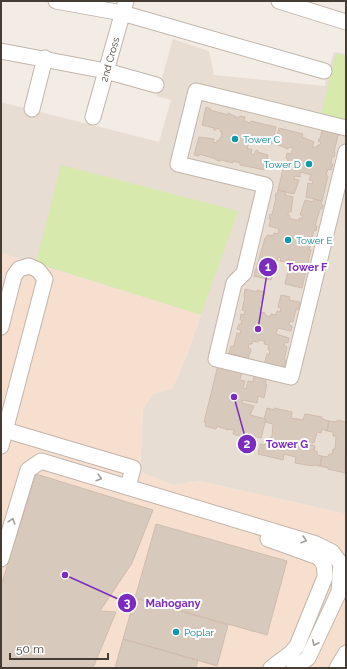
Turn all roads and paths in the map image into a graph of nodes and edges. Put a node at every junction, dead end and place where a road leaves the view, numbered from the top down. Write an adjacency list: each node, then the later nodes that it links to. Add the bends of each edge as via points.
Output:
1 (56, 1): 3 (street)
2 (280, 1): 4 (street)
3 (124, 7): 7 (street, 2nd Cross); 8 (street)
4 (346, 22)
5 (1, 51): 6 (street)
6 (45, 58): 7 (street); 10 (street)
7 (106, 71): 9 (street); 11 (street, 2nd Cross)
8 (324, 71)
9 (156, 85)
10 (32, 109)
11 (93, 117)
12 (346, 128): 14 (street, via 196,91 178,164 265,185 244,273 234,284 216,359 291,377)
13 (346, 152): 14 (street)
14 (340, 205)
15 (1, 327): 16 (street, via 14,276 20,269 29,266 38,270 45,279)
16 (5, 430): 17 (street); 18 (street, via 133,468)
17 (1, 446)
18 (128, 487): 20 (street, one-way to 18, via 28,470 41,461); 23 (street, one-way to 23, via 316,544 332,552 341,564 339,592 308,658)
19 (212, 520): 22 (street, via 318,557 323,561 324,577 298,646)
20 (1, 559)
21 (346, 653): 24 (street)
22 (271, 668)
23 (294, 668)
24 (337, 668)

